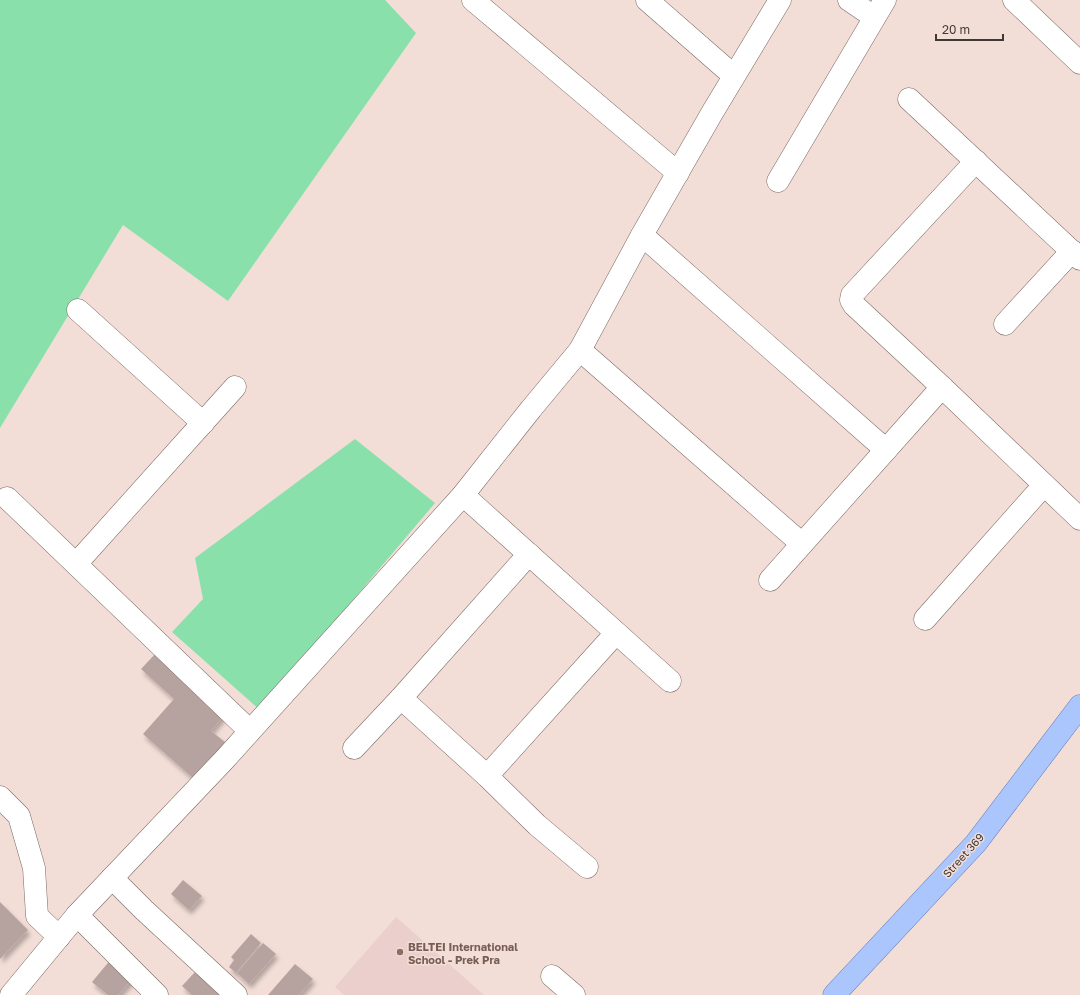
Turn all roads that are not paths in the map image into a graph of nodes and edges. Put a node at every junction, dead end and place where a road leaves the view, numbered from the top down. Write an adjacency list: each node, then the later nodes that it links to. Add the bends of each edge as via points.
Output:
1 (473, 0): 11 (street)
2 (647, 0): 8 (street)
3 (780, 0): 8 (street)
4 (848, 0): 6 (street)
5 (1014, 0): 7 (street)
6 (880, 8): 12 (street)
7 (1080, 64)
8 (734, 76): 11 (street)
9 (909, 99): 10 (street)
10 (976, 161): 14 (street); 18 (street, via 851,298 854,305)
11 (678, 173): 13 (street)
12 (778, 181)
13 (642, 234): 17 (street); 21 (street)
14 (1076, 255): 16 (street)
15 (78, 310): 20 (street)
16 (1005, 324)
17 (580, 350): 23 (street); 26 (street)
18 (942, 387): 21 (street); 22 (street)
19 (235, 388): 20 (street)
20 (203, 423): 28 (street)
21 (886, 450): 26 (street)
22 (1044, 485): 25 (street); 30 (street)
23 (463, 495): 27 (street); 35 (street)
24 (7, 498): 28 (street)
25 (1080, 519)
26 (802, 544): 29 (street)
27 (529, 554): 31 (street); 33 (street)
28 (76, 564): 35 (street)
29 (770, 580)
30 (925, 619)
31 (616, 632): 32 (street); 37 (street)
32 (670, 681)
33 (401, 698): 36 (street); 37 (street)
34 (1080, 706): 48 (main road, Street 369, via 976,843)
35 (250, 730): 40 (street)
36 (354, 748)
37 (487, 776): 39 (street)
38 (0, 797): 42 (street, via 19,816 34,868 37,916)
39 (587, 867)
40 (112, 878): 41 (street); 46 (street)
41 (77, 915): 42 (street); 45 (street)
42 (59, 937): 44 (street)
43 (552, 976): 47 (street)
44 (11, 995)
45 (157, 995)
46 (236, 995)
47 (574, 995)
48 (834, 995)

